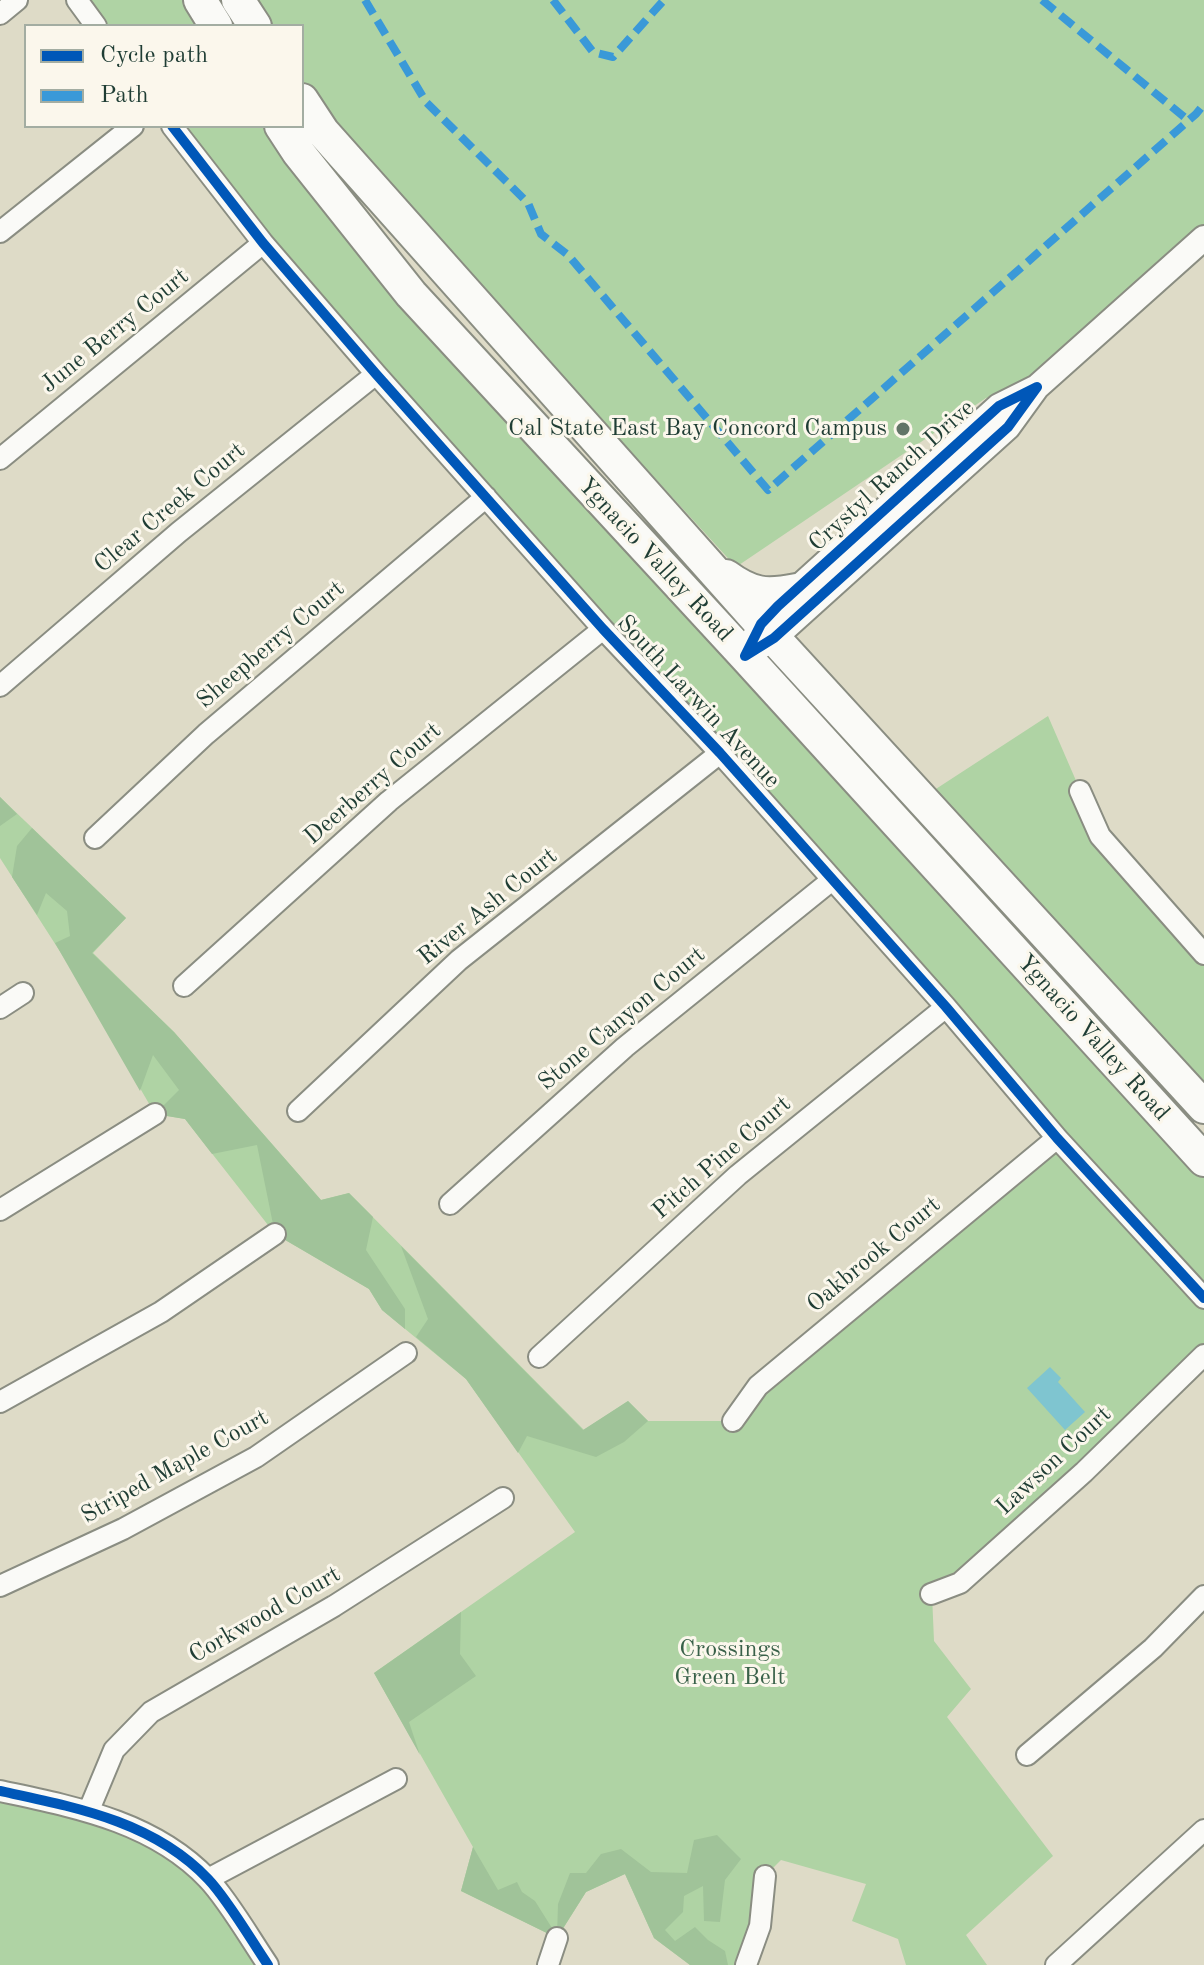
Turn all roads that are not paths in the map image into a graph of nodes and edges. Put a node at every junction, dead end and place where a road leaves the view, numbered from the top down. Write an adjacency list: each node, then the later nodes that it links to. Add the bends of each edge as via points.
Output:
1 (17, 0): 5 (street)
2 (77, 0): 6 (street)
3 (200, 0): 7 (highway)
4 (238, 0): 8 (highway)
5 (0, 14)
6 (95, 24)
7 (215, 24)
8 (254, 24)
9 (304, 103): 20 (highway, Ygnacio Valley Road, via 323,132)
10 (130, 128): 13 (street)
11 (174, 128): 15 (street, South Larwin Avenue)
12 (282, 128): 24 (highway, Ygnacio Valley Road, via 411,294)
13 (0, 232)
14 (1204, 238): 17 (street, Crystyl Ranch Drive)
15 (263, 243): 16 (street, South Larwin Avenue); 18 (street, June Berry Court)
16 (376, 374): 19 (street, South Larwin Avenue); 25 (street, Clear Creek Court, via 179,532)
17 (1037, 387): 21 (street, Crystyl Ranch Drive, via 999,406); 23 (street, Crystyl Ranch Drive, via 1008,427)
18 (0, 459)
19 (486, 497): 22 (street, South Larwin Avenue); 28 (street, Sheepberry Court, via 206,734)
20 (705, 561): 21 (highway, via 744,589 771,595); 23 (highway, Ygnacio Valley Road)
21 (797, 590): 23 (street, Crystyl Ranch Drive)
22 (603, 629): 26 (street, South Larwin Avenue); 31 (street, Deerberry Court, via 389,801)
23 (767, 631): 24 (street, Crystyl Ranch Drive); 35 (highway, Ygnacio Valley Road)
24 (745, 656): 39 (highway, Ygnacio Valley Road)
25 (0, 686)
26 (720, 753): 29 (street, South Larwin Avenue); 36 (street, River Ash Court, via 459,960)
27 (1080, 791): 30 (street, via 1100,836)
28 (95, 838)
29 (832, 880): 33 (street, South Larwin Avenue); 40 (street, Stone Canyon Court, via 625,1047)
30 (1204, 954)
31 (184, 986)
32 (23, 993): 34 (street)
33 (946, 1007): 38 (street, South Larwin Avenue); 46 (street, Pitch Pine Court, via 738,1175)
34 (0, 1008)
35 (1204, 1107)
36 (298, 1111)
37 (155, 1114): 41 (street)
38 (1057, 1138): 43 (street, South Larwin Avenue); 48 (street, Oakbrook Court, via 758,1386)
39 (1204, 1160)
40 (450, 1204)
41 (0, 1210)
42 (275, 1234): 47 (street, via 161,1312)
43 (1204, 1298)
44 (406, 1353): 50 (street, Striped Maple Court, via 256,1457 123,1529)
45 (1204, 1355): 51 (street, Lawson Court, via 960,1583)
46 (539, 1357)
47 (0, 1402)
48 (733, 1421)
49 (503, 1498): 56 (street, Corkwood Court, via 334,1606 151,1712 114,1750)
50 (0, 1586)
51 (931, 1594)
52 (1204, 1596): 53 (street, via 1153,1648)
53 (1027, 1755)
54 (396, 1779): 59 (street)
55 (0, 1791): 56 (street)
56 (89, 1810): 59 (street, via 156,1837)
57 (1204, 1830): 64 (street)
58 (765, 1876): 63 (street, via 760,1926)
59 (208, 1879): 61 (street)
60 (557, 1938): 62 (street)
61 (268, 1965)
62 (548, 1965)
63 (746, 1965)
64 (1056, 1965)

